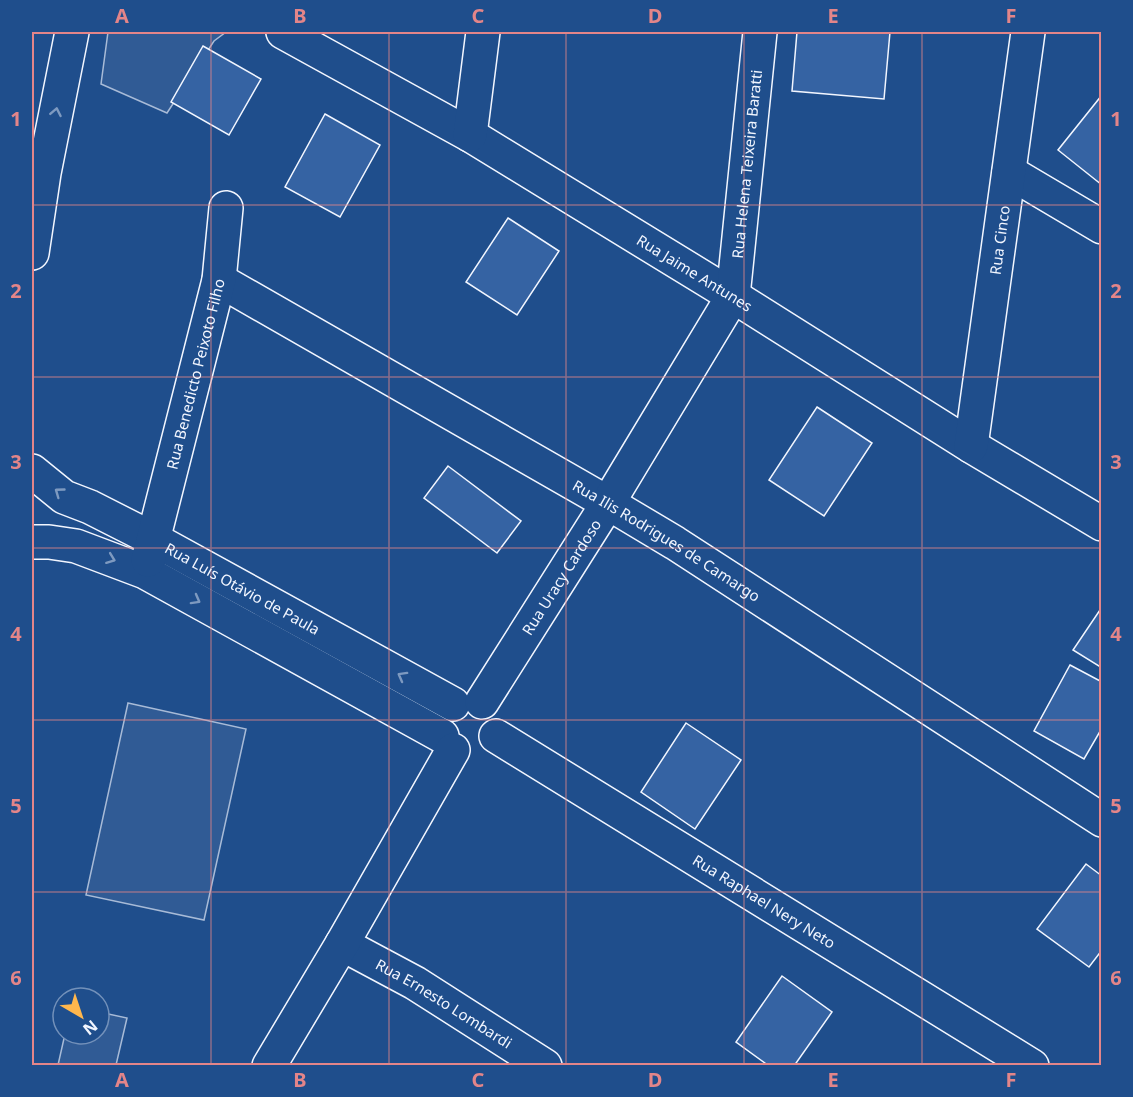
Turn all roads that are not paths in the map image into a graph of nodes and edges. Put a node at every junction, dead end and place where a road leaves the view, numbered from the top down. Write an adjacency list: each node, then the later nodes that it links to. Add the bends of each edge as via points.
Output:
1 (72, 32): 7 (street, one-way to 1)
2 (283, 32): 6 (street, Rua Jaime Antunes)
3 (483, 32): 6 (street)
4 (759, 32): 13 (street, Rua Helena Teixeira Baratti)
5 (1028, 32): 8 (street, Rua Cinco)
6 (470, 135): 13 (street, Rua Jaime Antunes)
7 (40, 148): 11 (street)
8 (1009, 172): 10 (street); 14 (street, Rua Cinco)
9 (226, 208): 12 (street, Rua Benedicto Peixoto Filho)
10 (1101, 228)
11 (32, 253)
12 (219, 280): 16 (street, Rua Ilis Rodrigues de Camargo); 18 (street, Rua Benedicto Peixoto Filho)
13 (733, 296): 14 (street, Rua Jaime Antunes); 16 (street, Rua Uracy Cardoso)
14 (971, 446): 17 (street, Rua Jaime Antunes)
15 (32, 471): 18 (street, Rua Luís Otávio de Paula, one-way to 15, via 64,497)
16 (608, 503): 21 (street, Rua Uracy Cardoso); 24 (street, Rua Ilis Rodrigues de Camargo)
17 (1101, 524)
18 (153, 539): 20 (street, Rua Benedicto Peixoto Filho); 21 (street, Rua Luís Otávio de Paula, one-way to 18)
19 (32, 542): 20 (street, one-way to 20, via 76,546)
20 (145, 572): 23 (street, one-way to 23)
21 (468, 703): 22 (street, via 490,708 496,717); 23 (street, via 446,713 441,724)
22 (496, 736): 23 (street, via 483,753 473,755 462,755); 28 (street, Rua Raphael Nery Neto)
23 (448, 743): 25 (street)
24 (1101, 820)
25 (342, 944): 26 (street); 27 (street, Rua Ernesto Lombardi, via 415,983)
26 (269, 1065)
27 (545, 1065)
28 (1032, 1065)

